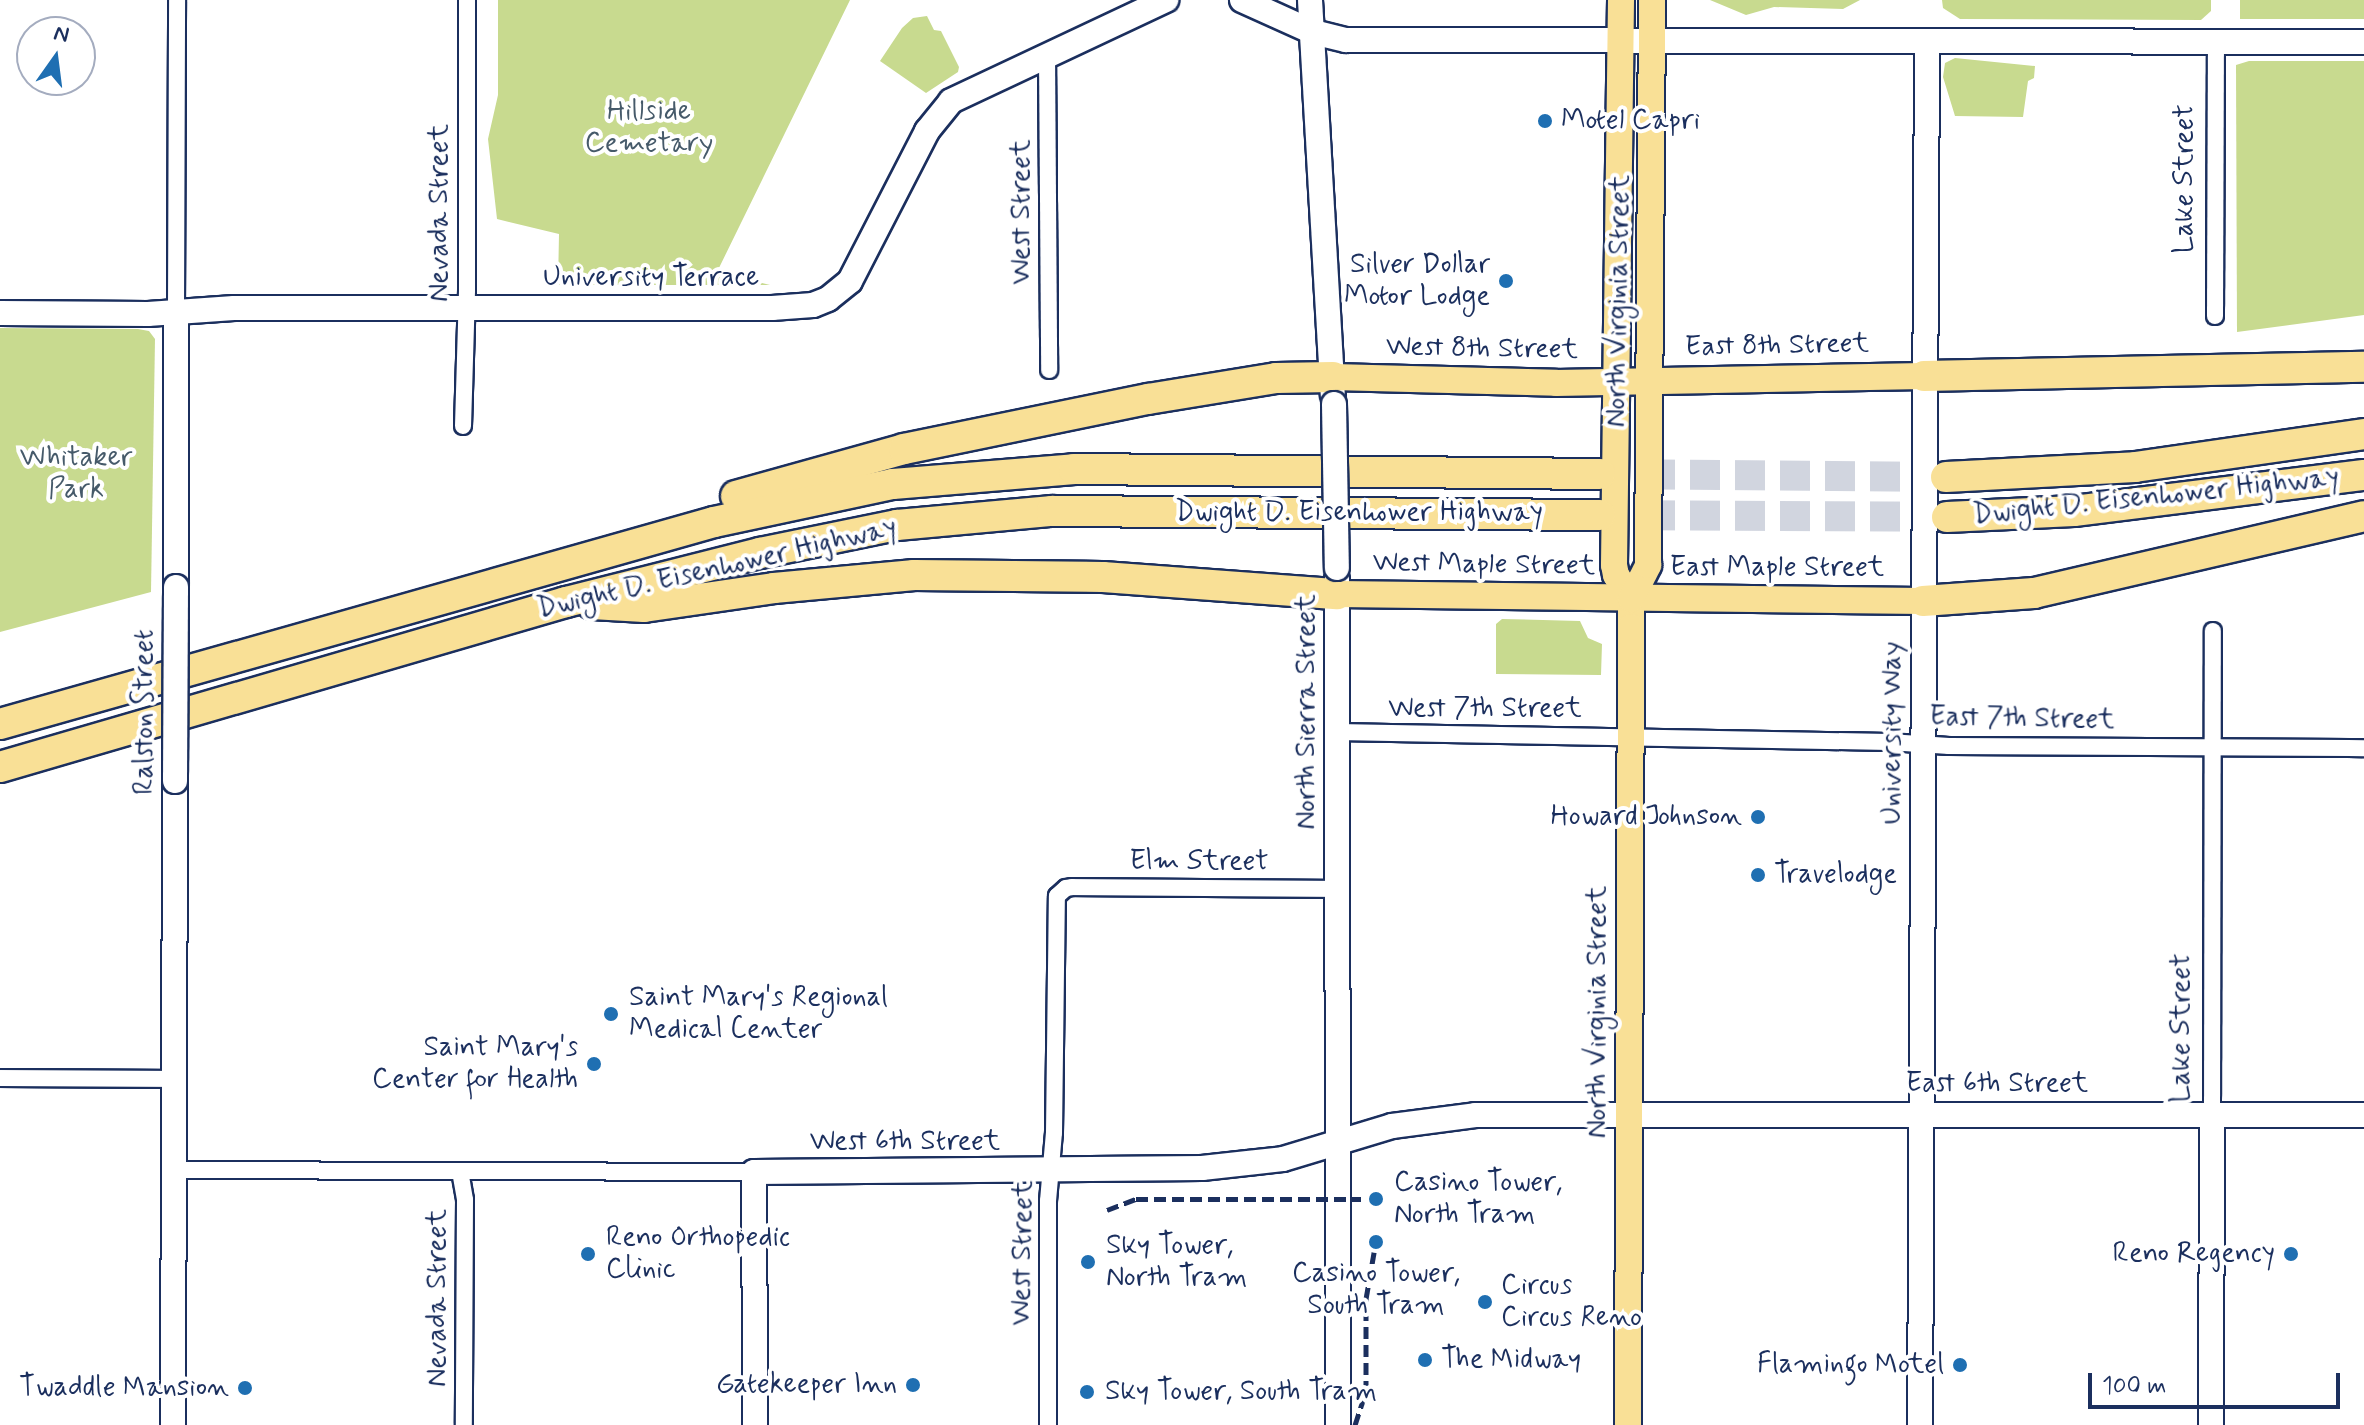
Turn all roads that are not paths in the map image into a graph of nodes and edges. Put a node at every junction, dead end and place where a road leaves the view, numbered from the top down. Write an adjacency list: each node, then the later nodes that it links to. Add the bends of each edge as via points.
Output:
1 (177, 0): 15 (street, Ralston Street)
2 (467, 0): 14 (street, Nevada Street)
3 (1166, 0): 13 (street, University Terrace)
4 (1242, 0): 8 (street)
5 (1310, 0): 8 (street, North Sierra Street)
6 (1621, 0): 9 (main road, North Virginia Street)
7 (1652, 0): 9 (main road, North Virginia Street)
8 (1313, 32): 9 (street, via 1346,40); 22 (street, North Sierra Street)
9 (1636, 40): 10 (street); 21 (main road, North Virginia Street)
10 (1927, 42): 11 (street); 20 (street, University Way)
11 (2216, 42): 12 (street); 17 (street, Lake Street)
12 (2364, 42)
13 (1047, 54): 14 (street, University Terrace, via 965,92 938,114 850,281 828,299 791,308); 19 (street, West Street)
14 (465, 307): 15 (street, University Terrace); 23 (street, Nevada Street)
15 (176, 311): 16 (street, University Terrace); 47 (street, Ralston Street, bridge)
16 (0, 313)
17 (2215, 316)
18 (2364, 367): 20 (highway)
19 (1049, 370)
20 (1924, 376): 21 (main road, East 8th Street); 33 (street, University Way)
21 (1633, 381): 22 (main road, West 8th Street, via 1435,382); 32 (main road, North Virginia Street, via 1648,565)
22 (1333, 391): 31 (street, North Sierra Street, bridge); 36 (highway, via 1276,378 1227,384 904,449 480,569)
23 (463, 426)
24 (2364, 434): 27 (highway, Dwight D. Eisenhower Highway, via 2135,467)
25 (1600, 474): 36 (highway, Dwight D. Eisenhower Highway, via 1074,469 893,484 714,522)
26 (2364, 475): 30 (highway, Dwight D. Eisenhower Highway, via 2074,511)
27 (1946, 477)
28 (1600, 515): 34 (highway, Dwight D. Eisenhower Highway, via 1052,511 975,516 821,539)
29 (2364, 516): 33 (highway, via 2034,593)
30 (1947, 517)
31 (1337, 581): 32 (main road, West Maple Street); 34 (highway, via 968,575 863,578 644,607); 38 (street, North Sierra Street)
32 (1631, 599): 33 (main road, East Maple Street); 39 (main road, North Virginia Street)
33 (1923, 601): 40 (street, University Way)
34 (566, 602): 43 (highway, Dwight D. Eisenhower Highway)
35 (2213, 631): 41 (street, Lake Street)
36 (274, 648): 37 (highway, Dwight D. Eisenhower Highway)
37 (0, 724)
38 (1337, 732): 39 (street, West 7th Street); 44 (street, North Sierra Street)
39 (1632, 738): 40 (street, East 7th Street); 51 (main road, North Virginia Street)
40 (1923, 744): 41 (street, East 7th Street); 48 (street, University Way)
41 (2213, 747): 42 (street, East 7th Street); 49 (street, Lake Street)
42 (2364, 748)
43 (0, 767)
44 (1337, 889): 45 (street, Elm Street); 52 (street, North Sierra Street)
45 (1061, 891): 55 (street, West Street, via 1056,902)
46 (0, 1078): 47 (street)
47 (175, 1079): 53 (street, Ralston Street)
48 (1921, 1114): 49 (street, East 6th Street); 51 (street, East 6th Street); 63 (street, University Way)
49 (2212, 1115): 50 (street, East 6th Street); 64 (street, Lake Street)
50 (2364, 1115)
51 (1629, 1116): 52 (street, West 6th Street, via 1447,1117 1392,1126); 62 (main road, North Virginia Street)
52 (1338, 1144): 55 (street, West 6th Street, via 1283,1159 1202,1168); 61 (street, North Sierra Street)
53 (175, 1170): 54 (street, West 6th Street); 57 (street, Ralston Street)
54 (460, 1171): 56 (street, West 6th Street); 58 (street, Nevada Street, via 465,1212)
55 (1050, 1171): 56 (street, West 6th Street); 60 (street, West Street)
56 (754, 1172): 59 (street)
57 (173, 1425)
58 (464, 1425)
59 (755, 1425)
60 (1048, 1425)
61 (1338, 1425)
62 (1628, 1425)
63 (1920, 1425)
64 (2211, 1425)

